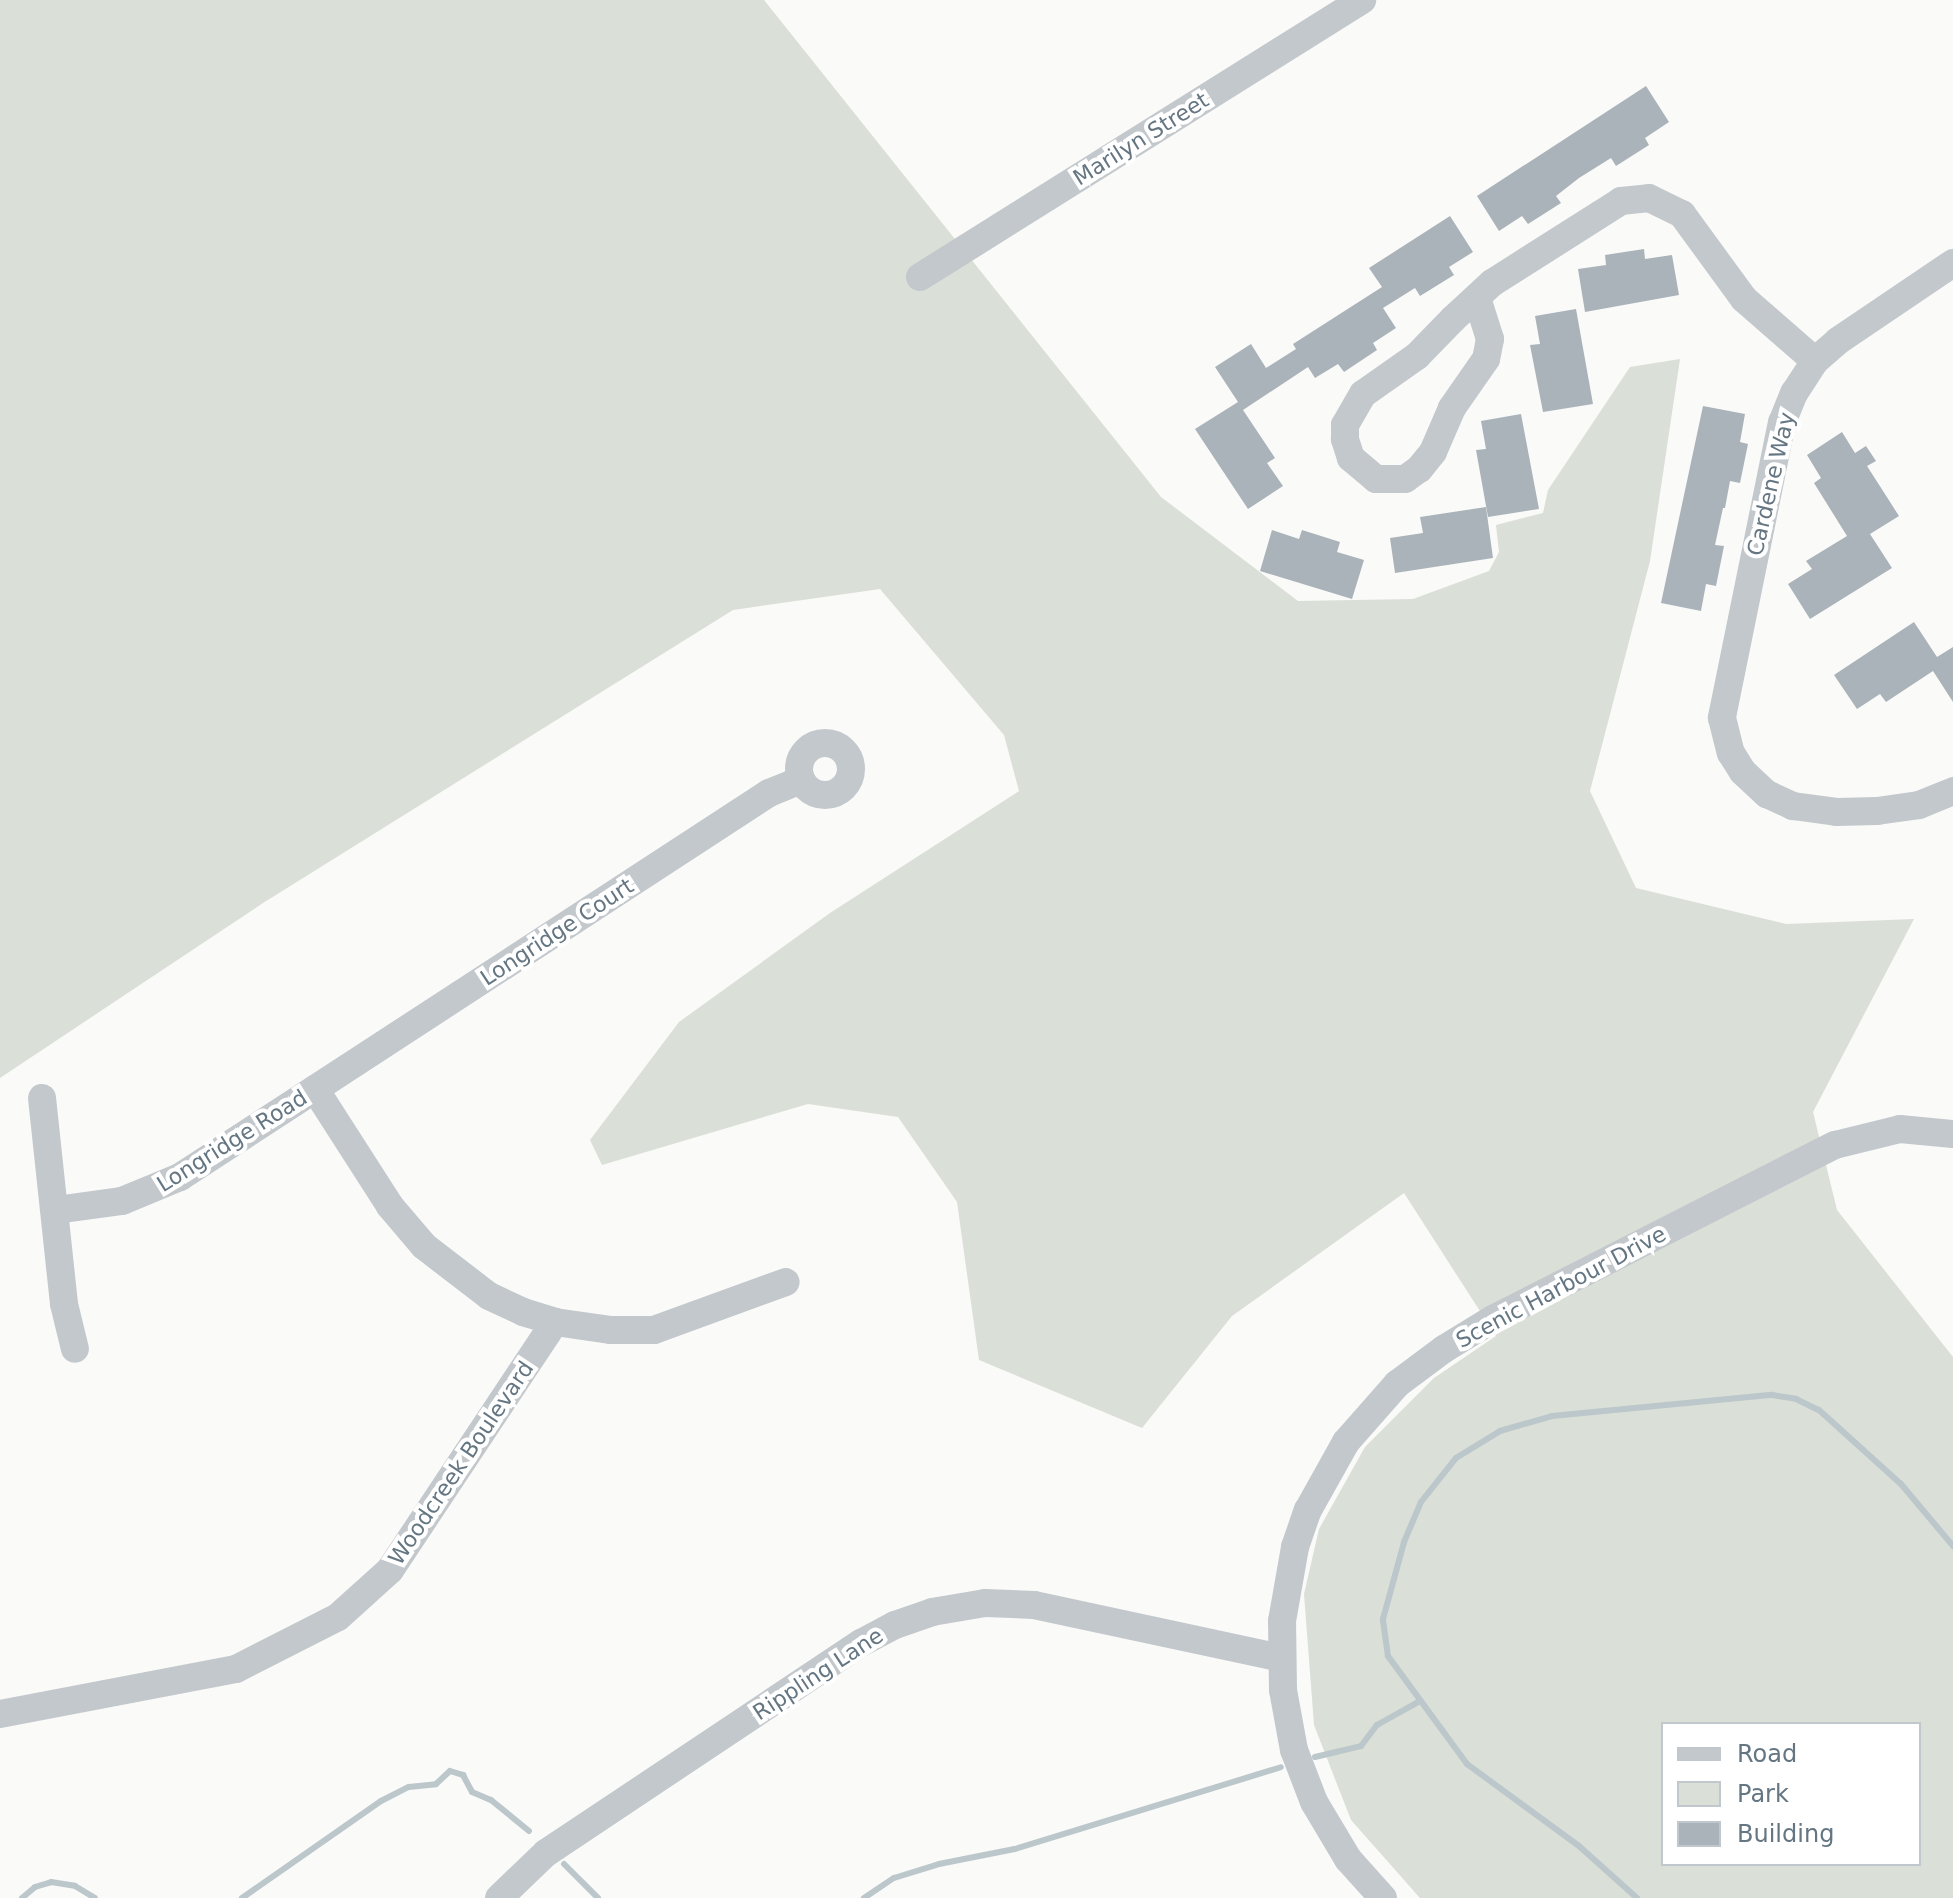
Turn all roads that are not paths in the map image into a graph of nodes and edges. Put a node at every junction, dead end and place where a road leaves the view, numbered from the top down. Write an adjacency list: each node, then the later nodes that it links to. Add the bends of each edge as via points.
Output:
1 (1362, 0): 3 (street, Marilyn Street)
2 (1953, 263): 5 (street, Cardene Way)
3 (920, 277)
4 (1477, 298): 4 (street, via 1426,349 1363,394 1352,409 1345,425 1346,448 1376,479 1396,481 1419,469 1486,359 1490,339); 5 (street, via 1608,208 1649,198 1682,214 1744,299)
5 (1815, 361): 7 (street, Cardene Way, via 1782,422 1723,699 1725,736 1749,779 1793,806 1877,811 1919,805)
6 (801, 780): 8 (street, Longridge Court, via 769,793)
7 (1953, 791)
8 (315, 1089): 11 (street, Longridge Road, via 161,1187 122,1201); 13 (street, via 390,1206 424,1246 489,1296)
9 (42, 1098): 11 (street)
10 (1953, 1134): 15 (street, Scenic Harbour Drive, via 1900,1129 1835,1145 1493,1319 1409,1375 1346,1442 1308,1510 1286,1584)
11 (56, 1210): 14 (street, via 64,1304)
12 (786, 1282): 13 (street, via 654,1330)
13 (555, 1322): 16 (street, Woodcreek Boulevard, via 390,1570 338,1617 236,1669)
14 (75, 1349)
15 (1281, 1658): 17 (street, Rippling Lane, via 1034,1605 985,1603 932,1612 861,1643 546,1853); 18 (street, Scenic Harbour Drive, via 1287,1719 1303,1776 1331,1835)
16 (0, 1714)
17 (499, 1898)
18 (1383, 1898)

